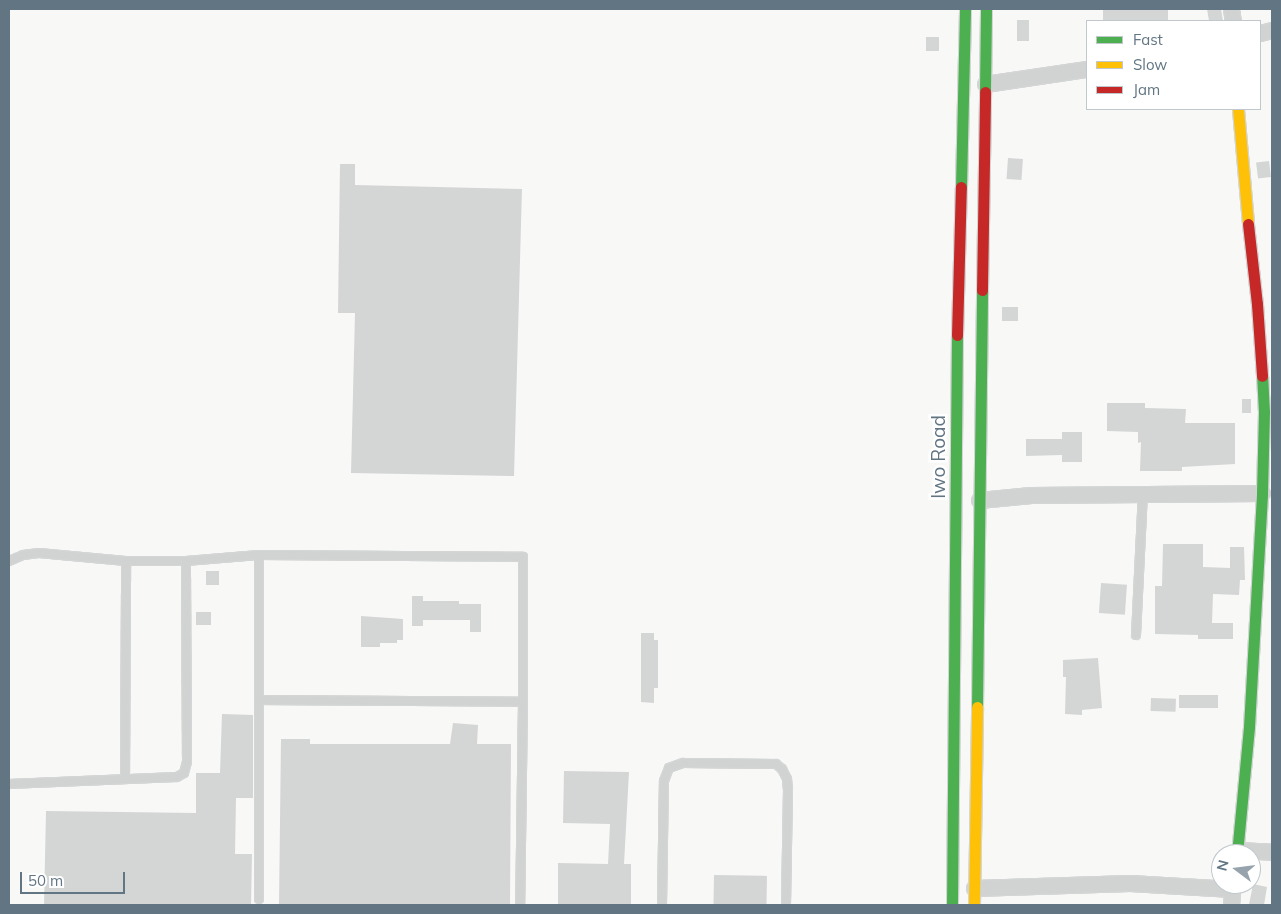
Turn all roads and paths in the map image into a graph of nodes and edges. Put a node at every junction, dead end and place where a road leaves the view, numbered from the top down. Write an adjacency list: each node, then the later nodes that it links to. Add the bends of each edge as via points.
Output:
1 (965, 9): 7 (main road, Iwo Road)
2 (986, 9): 4 (main road, Iwo Road)
3 (1086, 69): 4 (street)
4 (985, 84): 7 (main road, Iwo Road)
5 (1238, 110): 6 (main road)
6 (1267, 350): 8 (main road)
7 (968, 455): 10 (main road, Iwo Road); 29 (main road, Iwo Road)
8 (1262, 493): 9 (street); 15 (main road)
9 (1143, 494): 10 (street, via 1032,495); 17 (lane)
10 (979, 500): 24 (main road, Iwo Road)
11 (259, 555): 14 (lane); 18 (lane); 19 (lane, via 523,558)
12 (126, 560): 13 (lane, via 39,553); 14 (lane); 20 (lane)
13 (9, 561)
14 (186, 561): 20 (lane, via 186,768 184,774 177,777)
15 (1257, 566): 16 (street); 22 (main road, via 1249,727)
16 (1272, 566)
17 (1136, 636)
18 (259, 700): 19 (lane); 25 (lane)
19 (524, 702): 26 (lane)
20 (125, 779): 21 (lane)
21 (9, 784)
22 (1239, 844)
23 (1211, 886): 24 (street, via 1130,883)
24 (974, 888): 30 (main road, Iwo Road)
25 (259, 899)
26 (520, 905)
27 (662, 905): 28 (lane, via 664,782 669,768 683,764 776,764 787,779 788,790)
28 (786, 905)
29 (952, 905)
30 (974, 905)

